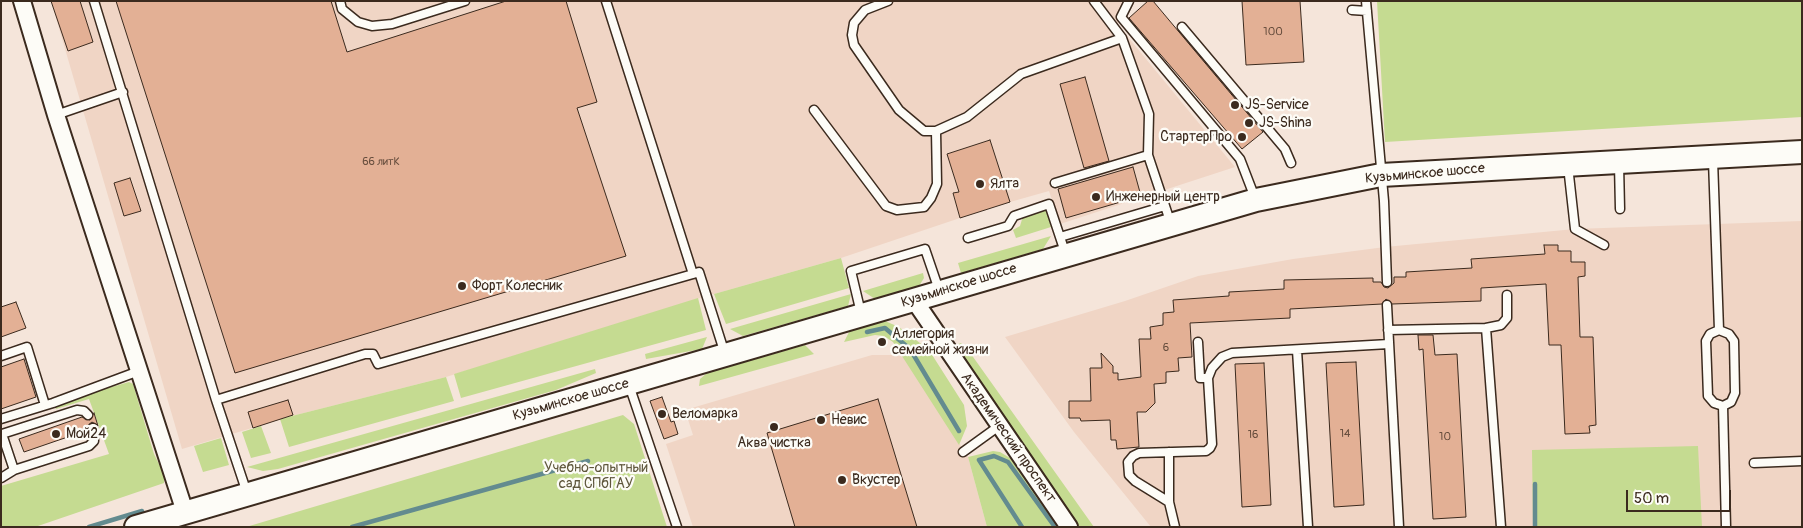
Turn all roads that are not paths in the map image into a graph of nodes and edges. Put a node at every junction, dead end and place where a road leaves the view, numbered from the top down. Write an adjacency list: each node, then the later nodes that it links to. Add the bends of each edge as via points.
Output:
1 (22, 1): 16 (street)
2 (94, 1): 14 (lane)
3 (340, 1): 4 (lane, via 342,9 358,22 372,26 392,24)
4 (465, 1)
5 (606, 1): 32 (lane)
6 (888, 1): 17 (lane, via 865,10 854,23 854,45 899,110 924,131)
7 (1094, 1): 13 (lane)
8 (1129, 1): 26 (lane, via 1121,17 1240,159)
9 (1366, 1): 11 (lane)
10 (1352, 10): 11 (lane)
11 (1367, 10): 24 (lane)
12 (1182, 27): 22 (lane, via 1286,150)
13 (1122, 38): 17 (lane, via 1021,74 967,118); 19 (lane, via 1149,114)
14 (123, 92): 16 (lane); 50 (lane)
15 (814, 110): 17 (lane, via 886,206 896,210 924,207 931,198 937,184)
16 (56, 115): 47 (street)
17 (936, 131)
18 (1802, 152): 20 (main road, Кузьминское шоссе)
19 (1148, 155): 25 (lane); 28 (lane)
20 (1713, 157): 21 (main road, Кузьминское шоссе); 41 (lane)
21 (1619, 162): 23 (main road, Кузьминское шоссе); 27 (lane)
22 (1291, 163)
23 (1568, 164): 24 (main road, Кузьминское шоссе); 31 (lane, via 1575,229)
24 (1381, 175): 26 (main road, Кузьминское шоссе); 33 (lane)
25 (1055, 183)
26 (1256, 200): 28 (main road, Кузьминское шоссе)
27 (1620, 209)
28 (1168, 215): 30 (main road, Кузьминское шоссе)
29 (968, 238): 30 (lane, via 1008,226 1014,216 1049,204)
30 (1063, 246): 34 (main road, Кузьминское шоссе)
31 (1604, 246)
32 (693, 274): 45 (lane, via 700,272); 50 (lane, via 378,364 373,354 365,354)
33 (1387, 282)
34 (940, 292): 36 (main road, Кузьминское шоссе); 38 (lane, via 925,249 906,254 851,271)
35 (1507, 295): 39 (lane, via 1507,318 1500,325)
36 (914, 300): 38 (main road, Кузьминское шоссе); 55 (street, Академический проспект)
37 (1387, 305): 40 (lane)
38 (862, 315): 45 (main road, Кузьминское шоссе)
39 (1486, 328): 40 (lane); 72 (lane)
40 (1388, 330): 43 (lane)
41 (1719, 330): 52 (lane, via 1729,334 1734,341 1735,393 1731,402); 52 (lane, via 1706,340 1708,396)
42 (1198, 342): 48 (lane, via 1200,378)
43 (1389, 344): 44 (lane); 71 (lane)
44 (1297, 350): 48 (lane, via 1232,353 1222,357); 70 (lane)
45 (726, 355): 49 (main road, Кузьминское шоссе)
46 (1, 356): 51 (lane, via 27,347)
47 (139, 371): 51 (lane); 65 (street)
48 (1208, 378): 58 (lane, via 1210,448 1206,451)
49 (629, 384): 63 (main road, Кузьминское шоссе); 67 (lane)
50 (216, 400): 63 (lane)
51 (45, 405): 54 (lane)
52 (1723, 406): 73 (lane)
53 (88, 415): 61 (lane, via 77,410 2,434)
54 (1, 418)
55 (999, 426): 57 (lane); 68 (street, Академический проспект)
56 (93, 428): 61 (lane, via 94,441 89,446)
57 (963, 452)
58 (1169, 452): 64 (lane); 64 (lane, via 1139,453 1133,456 1128,468 1135,481)
59 (1802, 461): 60 (lane)
60 (1754, 463)
61 (14, 470): 62 (lane)
62 (1, 478)
63 (247, 493): 65 (main road, Кузьминское шоссе)
64 (1169, 502): 69 (lane)
65 (185, 512): 66 (main road, Кузьминское шоссе)
66 (136, 527)
67 (677, 527)
68 (1069, 527)
69 (1175, 527)
70 (1308, 527)
71 (1399, 527)
72 (1502, 527)
73 (1726, 527)

